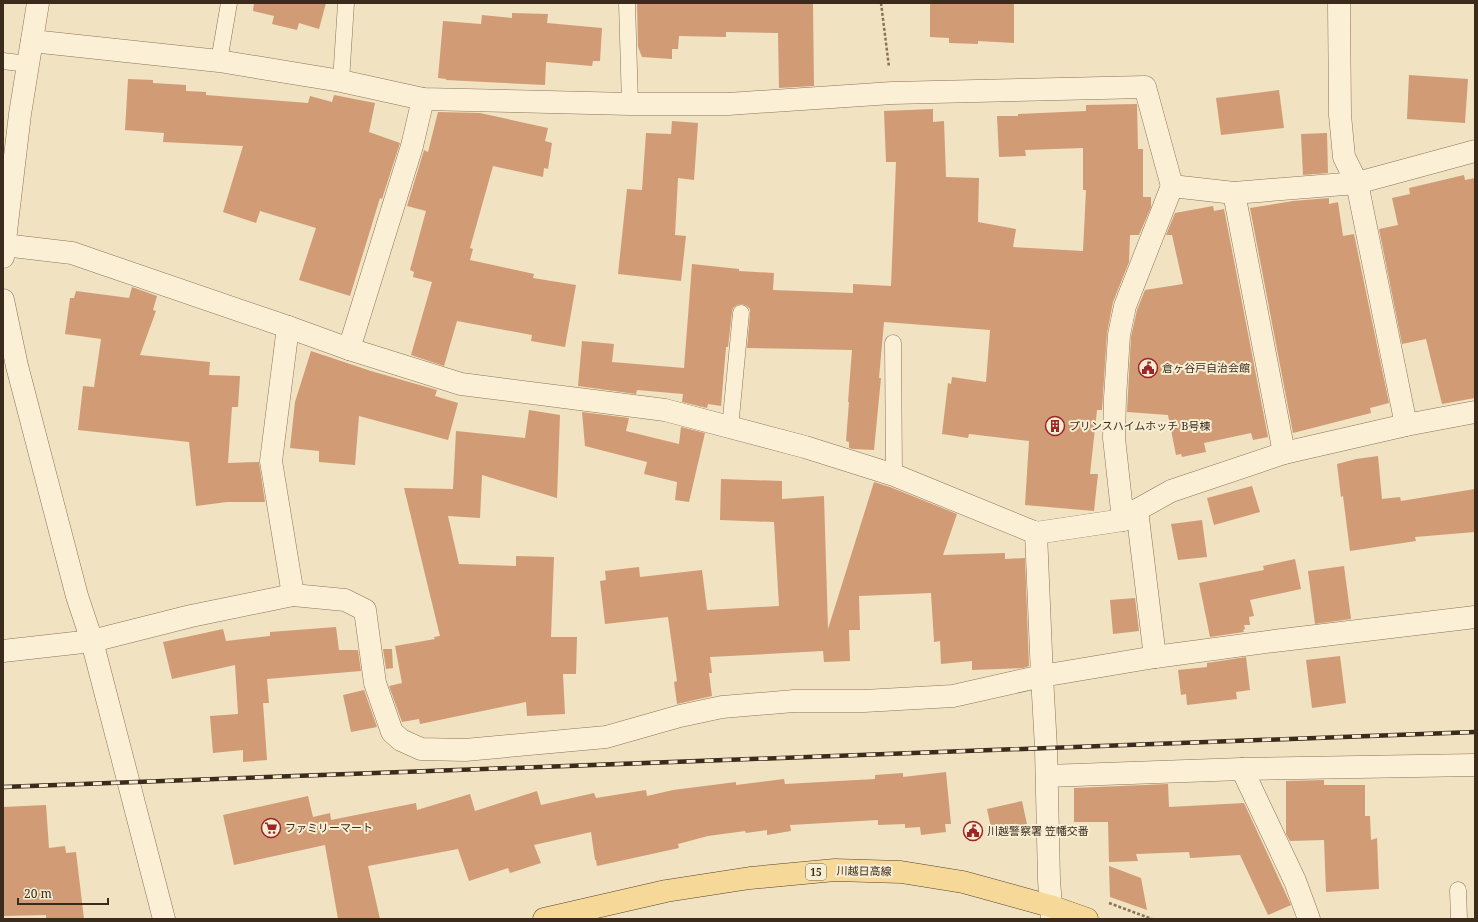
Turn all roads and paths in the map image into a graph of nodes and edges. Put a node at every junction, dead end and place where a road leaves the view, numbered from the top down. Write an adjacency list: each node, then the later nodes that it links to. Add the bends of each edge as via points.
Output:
1 (38, 3): 7 (street)
2 (229, 3): 9 (lane)
3 (346, 3): 11 (lane)
4 (627, 3): 14 (lane)
5 (882, 3): 12 (path)
6 (1339, 3): 16 (street, via 1340,115 1344,157)
7 (32, 41): 9 (street); 10 (street)
8 (3, 61): 10 (lane)
9 (220, 61): 11 (street)
10 (28, 64): 19 (street)
11 (342, 80): 13 (street)
12 (892, 93): 14 (street, via 728,104); 17 (street, via 1146,87)
13 (422, 100): 14 (street); 24 (street, via 412,146)
14 (630, 104)
15 (1475, 151): 16 (street)
16 (1357, 182): 18 (street); 26 (street)
17 (1172, 186): 18 (street); 30 (street, via 1126,306 1119,335 1114,438)
18 (1234, 192): 28 (street)
19 (4, 251): 22 (street, via 72,253)
20 (3, 300): 34 (street, via 17,366 77,596)
21 (741, 313): 27 (lane)
22 (288, 327): 24 (street); 32 (street, via 271,461)
23 (893, 343): 29 (lane)
24 (349, 350): 27 (street, via 461,384 665,410)
25 (1475, 412): 26 (street)
26 (1406, 425): 28 (street)
27 (730, 428): 29 (street, via 805,447)
28 (1284, 453): 30 (street, via 1171,491)
29 (894, 475): 31 (street)
30 (1130, 515): 31 (street); 36 (street)
31 (1036, 533): 37 (street)
32 (293, 595): 34 (street, via 191,616); 37 (street, via 344,600 365,610 375,683 392,732 401,740 422,748 465,750 606,737 722,707 794,701 864,702 953,696)
33 (1475, 617): 36 (street)
34 (92, 641): 35 (street); 44 (street)
35 (3, 651)
36 (1155, 657): 37 (street)
37 (1042, 676): 40 (street)
38 (1475, 765): 39 (street)
39 (1242, 769): 40 (street); 48 (street, via 1295,881)
40 (1047, 776): 43 (street)
41 (1458, 890): 49 (lane)
42 (1103, 900): 47 (path)
43 (1051, 913): 45 (main road, 川越日高線 / 15, via 963,882 901,872 835,870 750,878 666,891); 46 (main road, 川越日高線 / 15)
44 (164, 919)
45 (544, 919)
46 (1087, 919)
47 (1152, 919)
48 (1309, 919)
49 (1459, 919)

